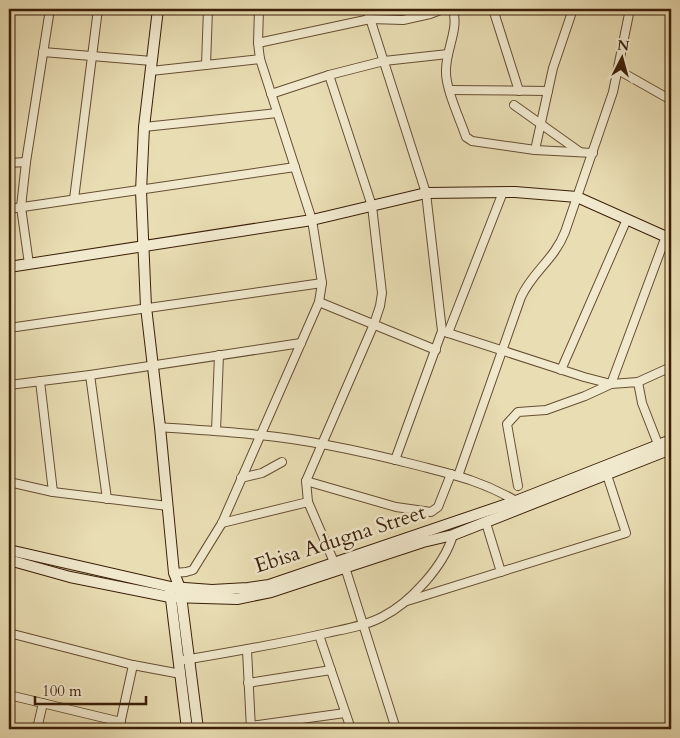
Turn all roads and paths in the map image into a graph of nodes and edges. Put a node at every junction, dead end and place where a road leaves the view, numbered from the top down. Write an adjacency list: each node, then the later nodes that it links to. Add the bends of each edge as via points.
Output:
1 (50, 9): 14 (street)
2 (98, 9): 16 (street)
3 (158, 9): 20 (street)
4 (208, 9): 19 (street)
5 (259, 9): 13 (street)
6 (368, 9): 12 (street)
7 (443, 9): 12 (street, via 403,20)
8 (453, 9): 15 (street, via 456,18)
9 (493, 9): 24 (street)
10 (573, 9): 25 (street)
11 (630, 9): 21 (street)
12 (370, 19): 13 (street); 18 (street)
13 (258, 43): 17 (street)
14 (44, 52): 16 (street); 35 (street)
15 (448, 54): 18 (street); 23 (street, via 446,69)
16 (92, 56): 20 (street); 42 (street)
17 (260, 59): 19 (street); 26 (street)
18 (384, 62): 22 (street); 40 (street)
19 (206, 65): 20 (street)
20 (151, 66): 31 (street)
21 (618, 70): 27 (street); 34 (street, via 614,92)
22 (329, 75): 26 (street); 43 (street)
23 (450, 90): 24 (street); 32 (street, via 466,137 472,141)
24 (519, 91): 25 (street)
25 (548, 91): 30 (street)
26 (271, 94): 29 (street)
27 (671, 100)
28 (514, 105): 30 (street)
29 (277, 113): 31 (street); 37 (street)
30 (541, 124): 32 (street); 33 (street)
31 (144, 127): 38 (street)
32 (535, 150): 33 (street)
33 (580, 152): 34 (street)
34 (593, 153): 41 (street)
35 (26, 162): 36 (street); 44 (street)
36 (9, 163)
37 (295, 167): 38 (street); 47 (street)
38 (141, 191): 42 (street); 49 (street)
39 (503, 192): 40 (street); 41 (street); 57 (street)
40 (426, 193): 43 (street); 57 (street)
41 (577, 197): 46 (street); 60 (street, via 561,243 525,290)
42 (74, 199): 44 (street)
43 (372, 206): 47 (street); 55 (street, via 382,293)
44 (21, 207): 45 (street); 50 (street)
45 (9, 209)
46 (627, 219): 48 (street); 64 (street)
47 (312, 220): 49 (street); 52 (street)
48 (669, 238): 68 (street)
49 (143, 246): 50 (street); 54 (street)
50 (29, 264): 51 (street)
51 (9, 267)
52 (322, 283): 53 (street); 54 (street)
53 (319, 302): 55 (street); 58 (street)
54 (146, 307): 56 (street); 62 (street)
55 (374, 324): 59 (street); 74 (street)
56 (9, 328)
57 (445, 332): 59 (street); 60 (street)
58 (301, 342): 61 (street); 72 (street)
59 (436, 350): 77 (street)
60 (502, 351): 64 (street); 79 (street)
61 (219, 355): 62 (street); 71 (street)
62 (154, 365): 65 (street); 70 (street)
63 (671, 367): 67 (street)
64 (562, 370): 68 (street)
65 (90, 374): 66 (street); 86 (street)
66 (40, 381): 69 (street); 85 (street)
67 (638, 382): 68 (street); 75 (street, via 642,403)
68 (611, 384): 84 (street, via 546,410 518,412 507,424)
69 (9, 385)
70 (160, 427): 71 (street); 89 (street)
71 (216, 431): 72 (street)
72 (260, 435): 74 (street); 81 (street)
73 (671, 440): 75 (street, Ebisa Adugna Street)
74 (321, 444): 77 (street); 82 (street)
75 (658, 444): 87 (street, Ebisa Adugna Street)
76 (671, 450): 80 (street, Ebisa Adugna Street)
77 (395, 460): 79 (street)
78 (282, 462): 81 (street, via 262,473)
79 (455, 475): 82 (street, via 438,507 431,512 396,507); 87 (street, via 482,483)
80 (607, 475): 91 (street, Ebisa Adugna Street); 96 (street, via 626,533)
81 (242, 478): 90 (street)
82 (306, 481): 88 (street)
83 (9, 482): 85 (street)
84 (518, 486)
85 (53, 492): 86 (street)
86 (107, 499): 89 (street)
87 (516, 501): 95 (street, Ebisa Adugna Street)
88 (308, 502): 90 (street); 95 (street)
89 (168, 506): 97 (street)
90 (222, 523): 97 (street, via 193,570 186,572)
91 (486, 523): 92 (street, Ebisa Adugna Street); 96 (street)
92 (453, 535): 95 (street, Ebisa Adugna Street); 98 (street, via 450,546 425,583)
93 (9, 550): 97 (street, Ebisa Adugna Street)
94 (9, 560): 97 (street, Ebisa Adugna Street, via 70,578)
95 (340, 563): 97 (street, Ebisa Adugna Street, via 269,585 212,590); 99 (street)
96 (501, 572): 98 (street)
97 (175, 587): 103 (street)
98 (402, 603): 99 (street, via 382,617)
99 (363, 624): 101 (street); 117 (street)
100 (9, 633): 104 (street)
101 (319, 635): 102 (street); 105 (street)
102 (247, 650): 103 (street); 107 (street)
103 (185, 660): 106 (street); 115 (street)
104 (133, 665): 106 (street); 111 (street)
105 (331, 670): 107 (street); 110 (street)
106 (181, 674): 114 (street)
107 (248, 683): 112 (street)
108 (9, 695): 109 (street)
109 (43, 703): 111 (street); 113 (street)
110 (345, 713): 112 (street); 116 (street)
111 (120, 726)
112 (250, 728)
113 (37, 729)
114 (187, 729)
115 (198, 729)
116 (351, 729)
117 (396, 729)

